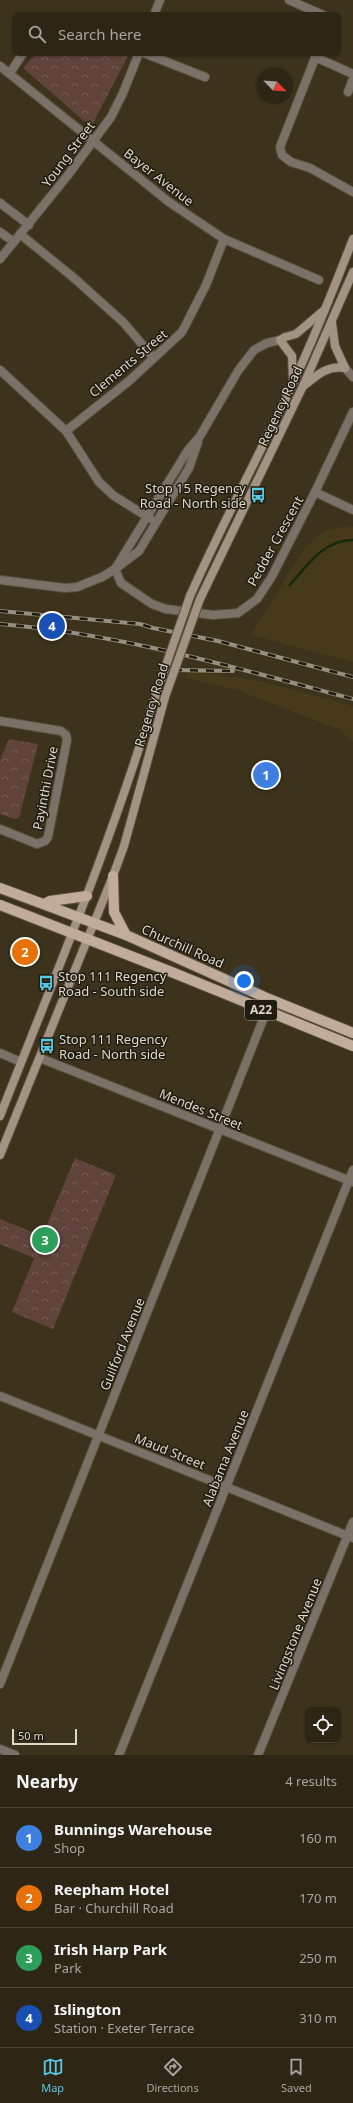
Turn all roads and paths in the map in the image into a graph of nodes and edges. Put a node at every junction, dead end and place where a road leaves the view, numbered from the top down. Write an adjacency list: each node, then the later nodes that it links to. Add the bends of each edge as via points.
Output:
1 (160, 0): 3 (street)
2 (289, 0): 4 (street)
3 (155, 12)
4 (316, 12)
5 (21, 56): 11 (street)
6 (138, 56): 16 (street, Young Street, via 114,111)
7 (152, 56): 13 (street)
8 (316, 56): 17 (street, via 280,147 282,155 291,162 310,168)
9 (318, 56): 12 (street)
10 (0, 66): 11 (street, Bayer Avenue)
11 (10, 73): 16 (street, Bayer Avenue)
12 (353, 74)
13 (205, 77)
14 (353, 79): 15 (street)
15 (348, 92)
16 (94, 141): 19 (street, Young Street); 22 (street, Bayer Avenue, via 169,202)
17 (353, 192)
18 (0, 203): 19 (street)
19 (29, 225): 21 (street, Young Street)
20 (0, 232): 24 (street)
21 (20, 234): 24 (street, Young Street); 31 (street, via 123,322)
22 (224, 239): 27 (street, Bayer Avenue); 31 (street, Clements Street, via 206,285 182,332)
23 (353, 239): 28 (main road, Regency Road)
24 (14, 242): 25 (street, Young Street)
25 (0, 259)
26 (353, 272): 29 (main road, Regency Road)
27 (319, 280)
28 (326, 309): 30 (main road, via 296,334); 35 (main road, Regency Road)
29 (332, 322): 32 (main road, via 335,346); 36 (main road, Regency Road)
30 (280, 340): 35 (main road, via 292,356); 39 (street, via 266,343 254,350 238,371)
31 (153, 358): 38 (street, Clements Street, via 129,381)
32 (344, 368): 34 (street); 36 (main road, via 337,366 328,369)
33 (0, 370): 38 (street)
34 (353, 378)
35 (293, 383): 50 (main road, Regency Road, bridge, via 190,596)
36 (303, 386): 48 (main road, Regency Road, bridge, via 200,599 165,697)
37 (353, 412): 40 (street, Pedder Crescent)
38 (66, 431): 42 (street, via 99,482 114,496)
39 (200, 436): 42 (street, via 188,450); 43 (street, via 188,468)
40 (315, 492): 41 (street); 44 (street, Pedder Crescent, via 271,578 257,599 238,613 213,615 166,609 152,604 122,584)
41 (353, 510)
42 (147, 516): 43 (street); 44 (street)
43 (156, 522): 44 (street, via 139,551)
44 (115, 569): 45 (street, via 77,587 65,588)
45 (0, 580)
46 (0, 721): 47 (street, Payinthi Drive, via 61,732 66,735 67,740 48,838 37,844)
47 (0, 829)
48 (114, 876): 54 (main road, Regency Road); 56 (main road, via 114,912)
49 (0, 888): 51 (main road, Churchill Road / A22)
50 (87, 896): 51 (main road); 53 (main road, Regency Road)
51 (44, 904): 53 (main road, Churchill Road / A22)
52 (0, 906): 55 (main road, A22)
53 (78, 918): 54 (main road, Churchill Road / A22); 55 (main road, Regency Road)
54 (94, 924): 56 (main road, Churchill Road / A22); 57 (main road, Regency Road)
55 (72, 933): 57 (main road, A22); 63 (main road, Regency Road)
56 (126, 935): 59 (main road, Churchill Road / A22, via 269,999)
57 (88, 940): 58 (main road, A22); 62 (main road, Regency Road)
58 (266, 1012): 60 (main road, A22); 65 (street, Guilford Avenue)
59 (353, 1033)
60 (353, 1046)
61 (0, 1053): 63 (street)
62 (40, 1058): 65 (street, Mendes Street); 66 (main road, Regency Road)
63 (21, 1062): 64 (main road, Regency Road)
64 (0, 1116)
65 (220, 1130): 68 (street, Mendes Street); 70 (street, Guilford Avenue)
66 (0, 1155)
67 (353, 1170): 68 (street, Alabama Avenue)
68 (351, 1181): 71 (street, Alabama Avenue)
69 (0, 1396): 70 (street, Maud Street)
70 (99, 1435): 71 (street, Maud Street); 74 (street, Guilford Avenue)
71 (227, 1486): 73 (street, Maud Street); 77 (street, Alabama Avenue)
72 (353, 1522): 73 (street, Livingstone Avenue)
73 (350, 1537): 78 (street, Livingstone Avenue)
74 (0, 1684)
75 (0, 1749): 76 (street)
76 (15, 1755)
77 (119, 1755)
78 (258, 1755)

